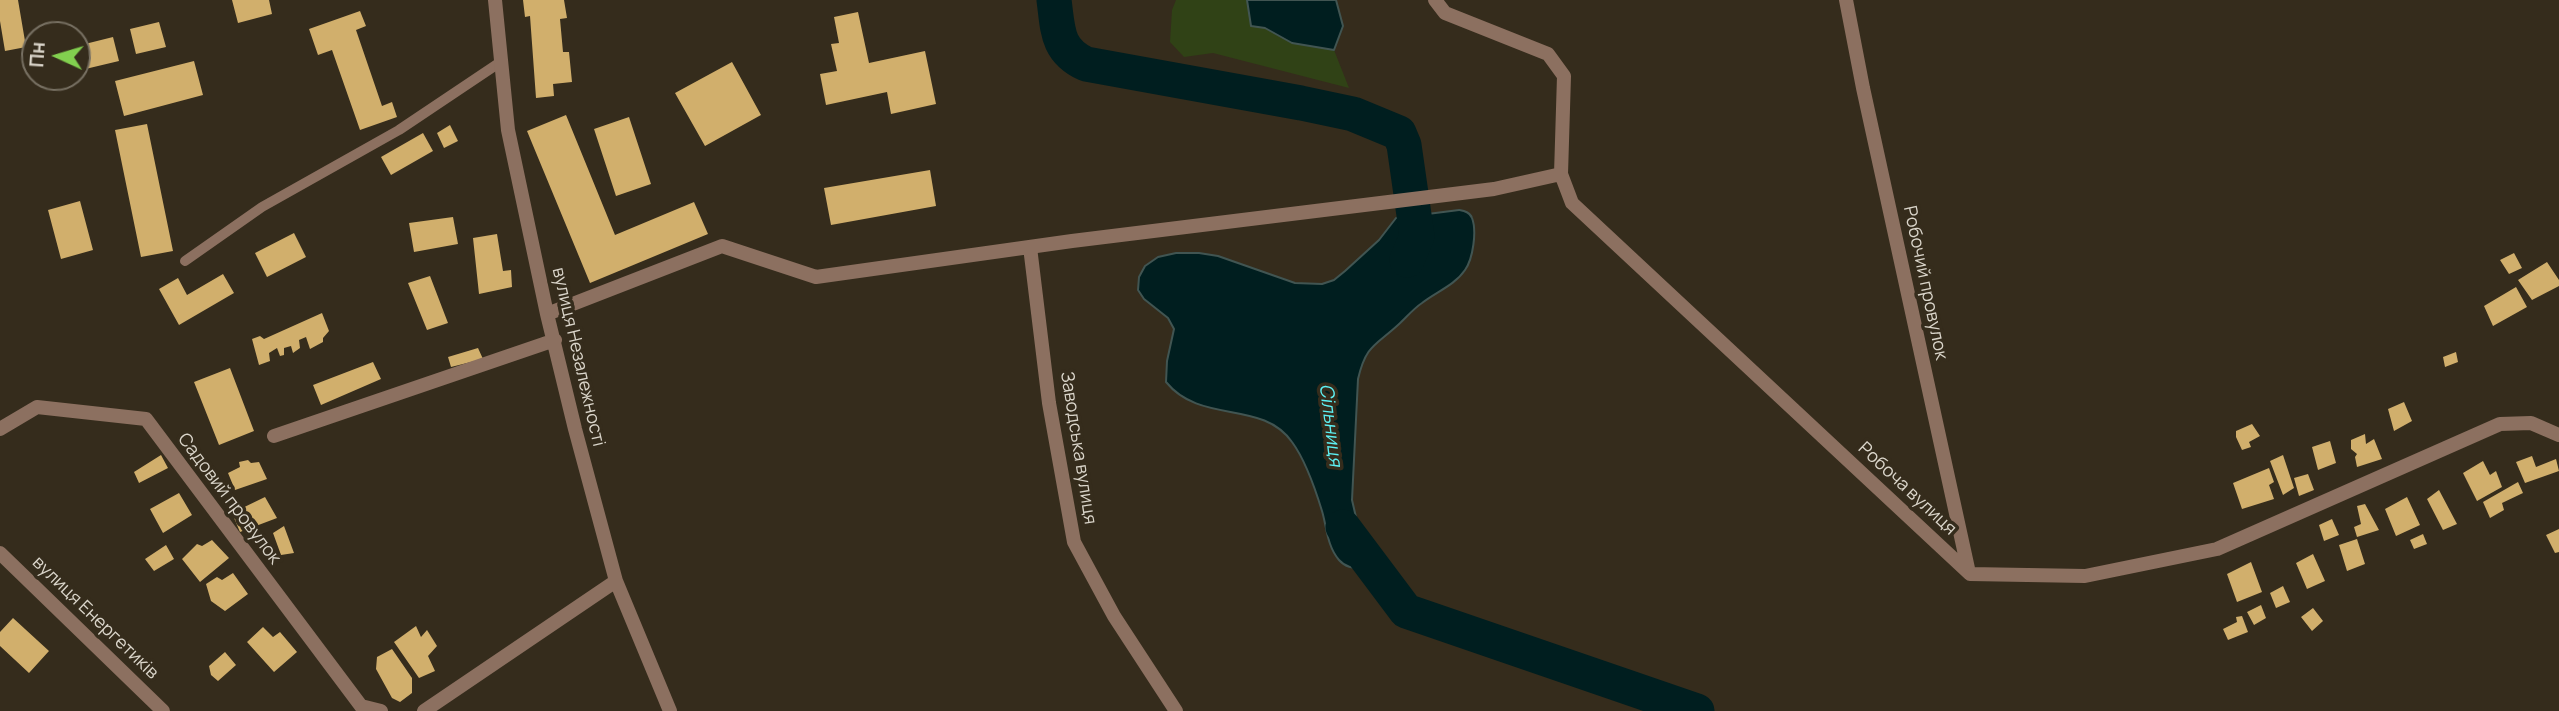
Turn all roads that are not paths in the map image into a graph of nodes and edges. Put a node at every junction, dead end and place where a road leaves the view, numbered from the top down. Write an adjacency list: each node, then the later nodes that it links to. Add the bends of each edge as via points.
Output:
1 (495, 0): 4 (street, вулиця Незалежності)
2 (1435, 0): 5 (street, Робоча вулиця, via 1445,13 1548,54 1564,76)
3 (1846, 0): 14 (street, Робочий провулок)
4 (502, 61): 7 (lane, via 399,130 262,207); 8 (street, вулиця Незалежності, via 508,130)
5 (1561, 174): 6 (street, via 1494,189); 14 (street, Робоча вулиця, via 1572,202)
6 (1030, 247): 8 (street, via 816,277 722,246); 20 (street, Заводська вулиця, via 1049,404 1074,542 1114,616)
7 (185, 261)
8 (547, 314): 9 (street, вулиця Незалежності)
9 (555, 340): 12 (street); 15 (street, вулиця Незалежності)
10 (0, 429): 17 (street, Садовий провулок, via 37,407 146,419 361,706)
11 (2559, 435): 14 (street, via 2531,423 2500,424 2217,549 2085,576)
12 (274, 436)
13 (0, 553): 16 (street, вулиця Енергетиків)
14 (1970, 574)
15 (616, 580): 18 (street); 19 (street, вулиця Незалежності)
16 (163, 711)
17 (382, 711)
18 (424, 711)
19 (670, 711)
20 (1176, 711)

